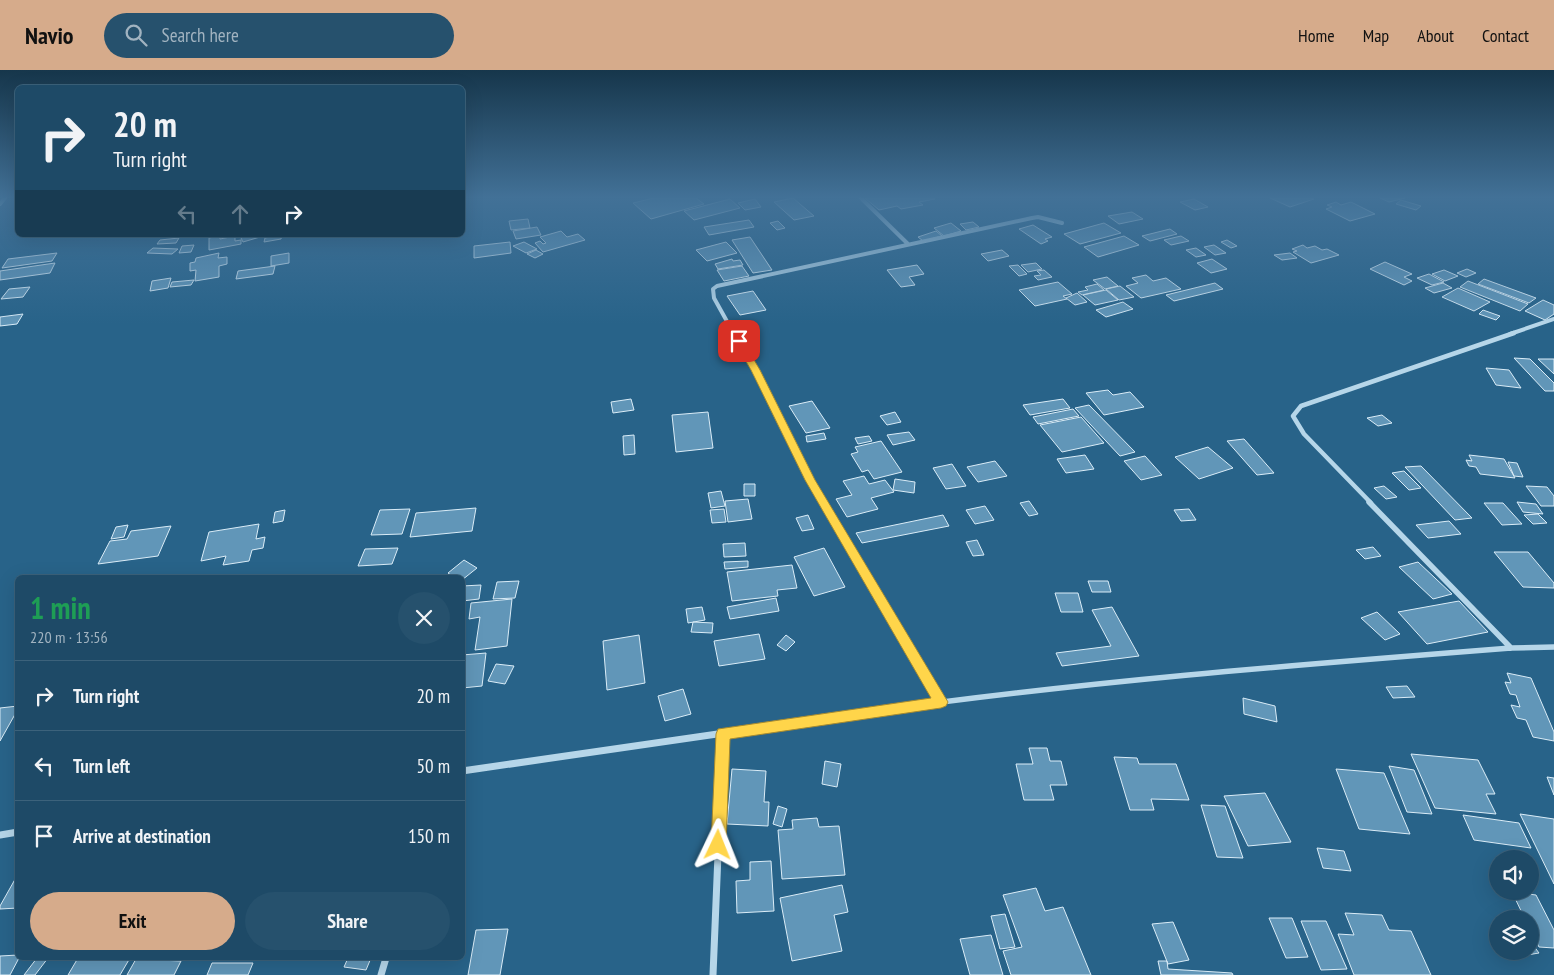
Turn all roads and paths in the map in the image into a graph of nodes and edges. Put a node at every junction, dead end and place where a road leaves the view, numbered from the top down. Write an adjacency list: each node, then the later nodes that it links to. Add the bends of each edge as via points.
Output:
1 (904, 240): 3 (street)
2 (926, 240): 3 (street)
3 (908, 244): 7 (street, via 736,281 713,289 714,298 755,370 810,480)
4 (1554, 318): 6 (street, via 1331,395 1302,406 1293,416 1304,434)
5 (1554, 647): 6 (street)
6 (1511, 648): 7 (street, via 1207,672)
7 (941, 702): 8 (street)
8 (723, 734): 9 (street); 14 (street)
9 (465, 771)
10 (15, 832): 11 (street)
11 (0, 835)
12 (385, 960): 13 (street)
13 (381, 975)
14 (713, 975)

